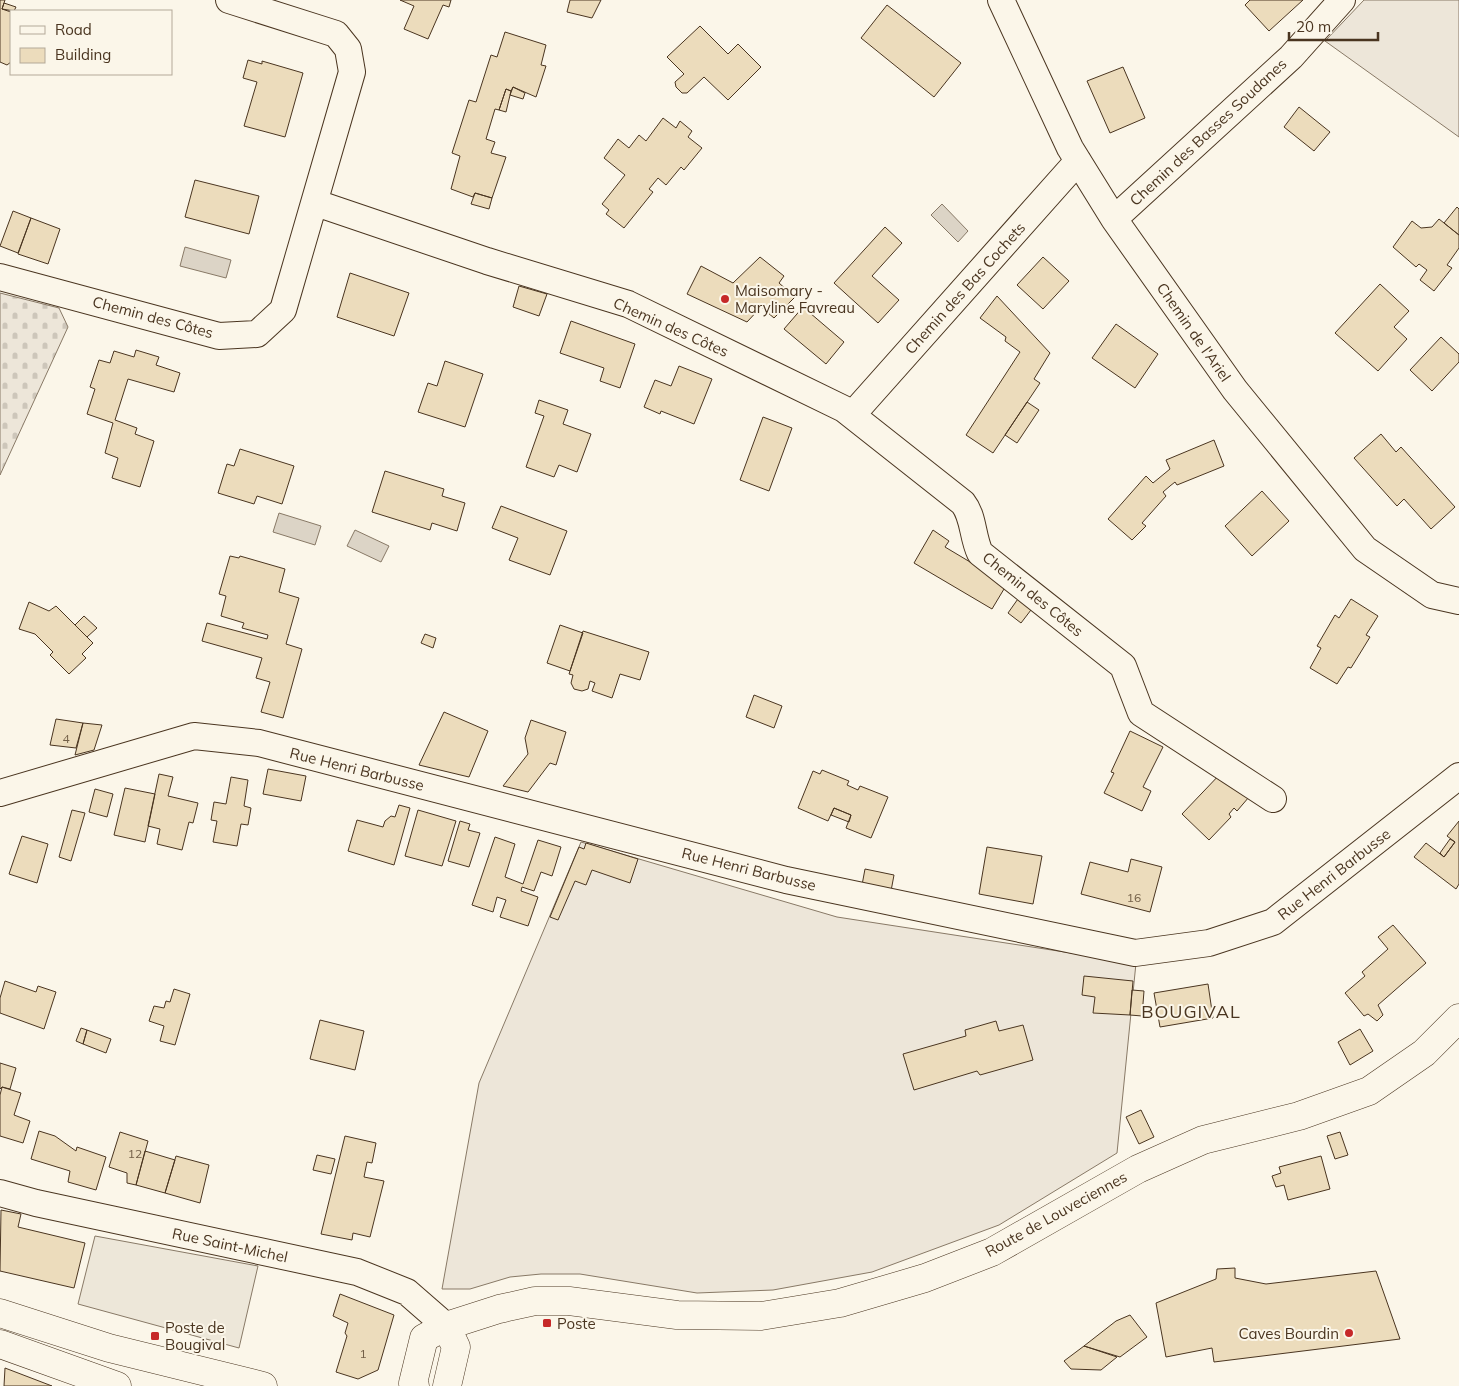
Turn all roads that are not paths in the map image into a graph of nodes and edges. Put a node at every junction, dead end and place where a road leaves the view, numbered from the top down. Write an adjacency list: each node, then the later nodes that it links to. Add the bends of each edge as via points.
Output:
1 (229, 0): 5 (street, via 336,34 348,49 352,72)
2 (1001, 0): 4 (street, Chemin de l'Ariel)
3 (1342, 0): 6 (street, Chemin des Basses Soudanes, via 1291,57)
4 (1078, 161): 6 (street, Chemin de l'Ariel); 8 (street, Chemin des Bas Cochets)
5 (316, 203): 7 (street, Chemin des Côtes, via 284,310 257,334 219,336); 8 (street, Chemin des Côtes, via 487,261 628,304)
6 (1114, 219): 9 (street, Chemin de l'Ariel, via 1236,390 1365,549 1432,595)
7 (0, 277)
8 (852, 415): 12 (street, Chemin des Côtes, via 963,503 970,512 974,540 980,553 1123,666 1141,713)
9 (1459, 600)
10 (1459, 776): 11 (street, Rue Henri Barbusse, via 1273,922 1209,943 1135,953 786,880 259,744 194,736)
11 (0, 793)
12 (1273, 798)
13 (1459, 1018): 16 (street, Route de Louveciennes, via 1424,1053 1369,1091 1299,1116 1203,1140 1138,1169 992,1252 925,1278 840,1303 761,1316 676,1315 569,1301 535,1301)
14 (0, 1193): 16 (street, Rue Saint-Michel, via 357,1272 407,1292)
15 (0, 1313): 19 (street, via 102,1346)
16 (446, 1326): 20 (street, Route de Louveciennes, via 424,1338 413,1383); 21 (street, via 456,1347)
17 (0, 1344): 18 (street)
18 (117, 1386)
19 (263, 1386)
20 (415, 1386)
21 (447, 1386)

